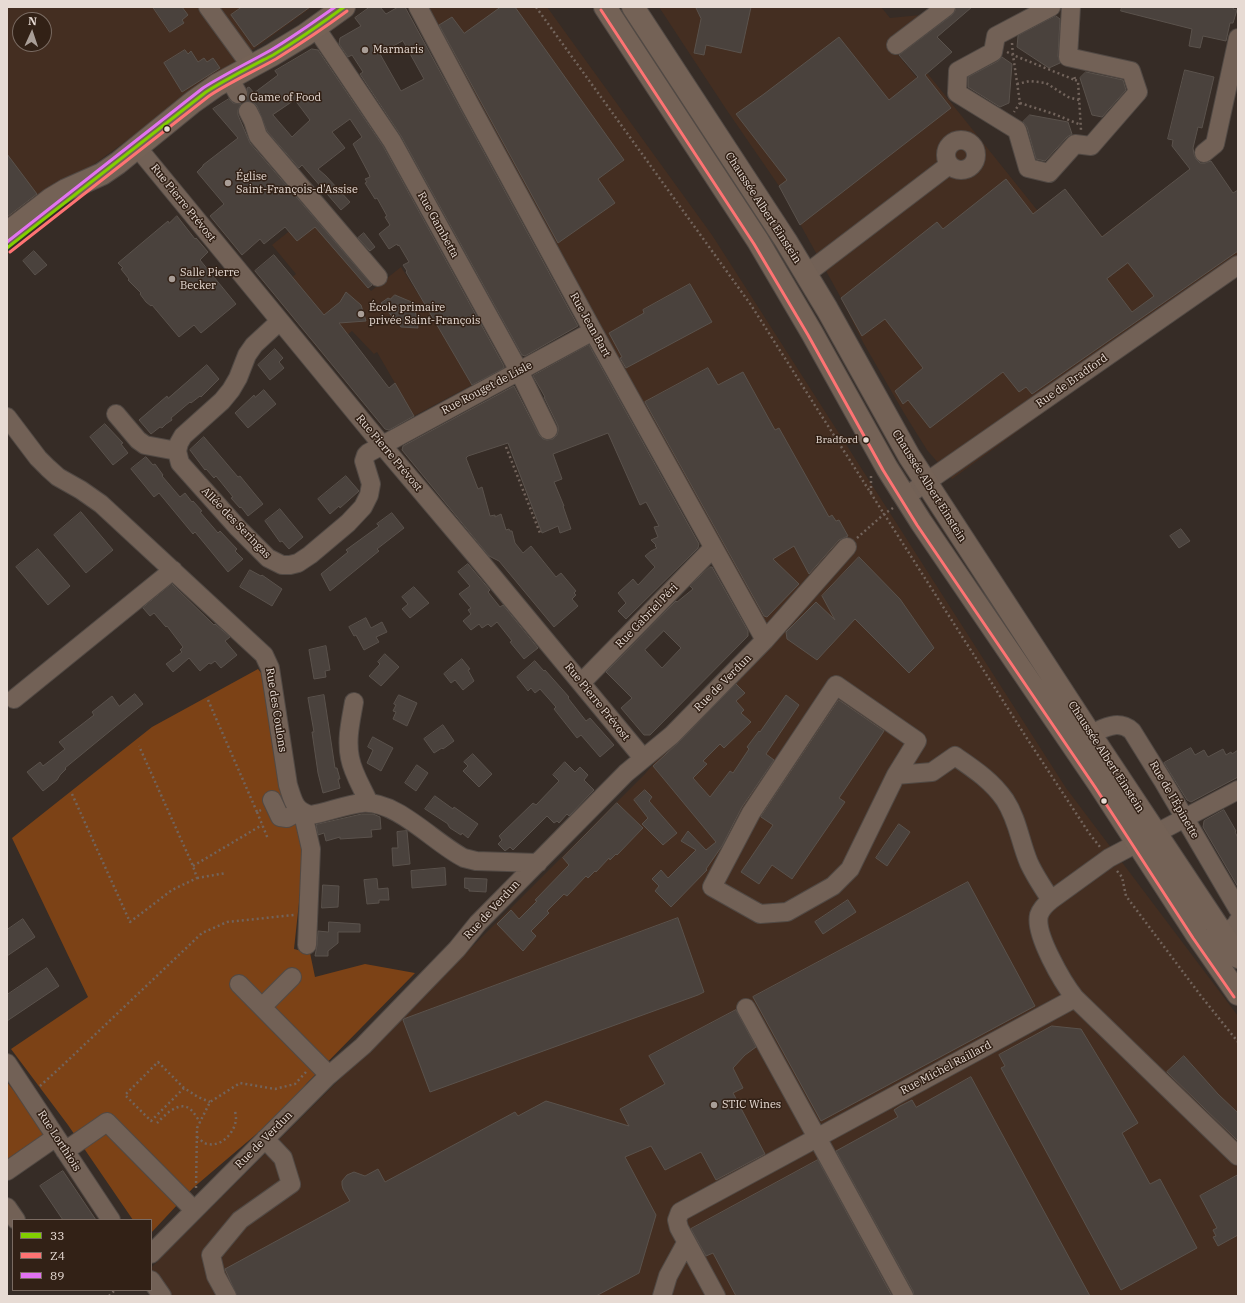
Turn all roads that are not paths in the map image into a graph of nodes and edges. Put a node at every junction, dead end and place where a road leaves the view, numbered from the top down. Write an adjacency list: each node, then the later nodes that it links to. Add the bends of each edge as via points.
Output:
1 (208, 7): 12 (street)
2 (344, 7): 9 (main road)
3 (418, 7): 24 (street, Rue Jean Bart)
4 (605, 7): 32 (main road, Chaussée Albert Einstein, via 770,260 887,468)
5 (633, 7): 21 (main road, Chaussée Albert Einstein)
6 (946, 7): 11 (street)
7 (1051, 7): 8 (street, via 996,36 993,52 958,71 957,93 1017,130 1028,168 1049,173 1075,144 1091,146 1138,92 1131,71 1068,57)
8 (1071, 7)
9 (316, 28): 12 (main road); 25 (street, Rue Gambetta, via 392,141)
10 (1238, 38): 15 (street, via 1215,144)
11 (896, 45)
12 (251, 66): 14 (main road, via 233,86 193,102)
13 (248, 111): 22 (street, via 258,136)
14 (137, 147): 17 (main road); 23 (street, Rue Pierre Prévost)
15 (1204, 153)
16 (949, 165): 21 (street)
17 (102, 174): 18 (main road, via 51,198); 19 (main road)
18 (7, 233)
19 (7, 248)
20 (1238, 265): 31 (street, Rue de Bradford)
21 (806, 274): 31 (main road, Chaussée Albert Einstein)
22 (378, 276)
23 (280, 321): 29 (street, Rue Pierre Prévost); 30 (street, via 254,345 231,390 209,414 183,436)
24 (593, 331): 25 (street, Rue Rouget de Lisle); 34 (street, Rue Jean Bart)
25 (519, 371): 28 (street, Rue Gambetta); 29 (street, Rue Rouget de Lisle)
26 (116, 414): 30 (street, via 145,445)
27 (7, 417): 35 (street, Rue des Coulons, via 48,468 101,504)
28 (548, 430)
29 (382, 445): 30 (street, Allée des Seringas, via 368,452 365,457 370,484 363,507 310,555 290,565 268,558 251,541 180,462); 37 (street, Rue Pierre Prévost)
30 (177, 451)
31 (926, 482): 32 (street, Rue de Bradford); 40 (main road, Chaussée Albert Einstein)
32 (898, 503): 49 (main road, Chaussée Albert Einstein, via 950,566)
33 (846, 547): 36 (street, Rue de Verdun)
34 (714, 548): 36 (street, Rue Jean Bart); 37 (street, Rue Gabriel Péri)
35 (173, 570): 38 (street); 46 (street, Rue des Coulons, via 260,649 268,661 288,785 294,803)
36 (765, 640): 41 (street, Rue de Verdun, via 672,735)
37 (581, 683): 41 (street, Rue Pierre Prévost)
38 (14, 700)
39 (354, 702): 45 (street, via 349,736 350,758)
40 (1090, 734): 47 (street, Rue de l'Épinette, via 1118,724 1132,731); 48 (main road, Chaussée Albert Einstein)
41 (643, 758): 50 (street, Rue de Verdun)
42 (896, 775): 42 (street, via 850,869 833,886 787,912 760,914 712,887 751,813 836,685 917,741); 51 (street, via 932,772 955,756 982,775 1005,801 1019,828 1030,864)
43 (1238, 790): 47 (street)
44 (273, 801): 46 (street, via 280,817 288,818)
45 (369, 803): 46 (street, via 310,815); 50 (street, via 385,806 396,812 464,858 476,861)
46 (302, 812): 54 (street, Rue des Coulons, via 311,849)
47 (1185, 818): 48 (street); 52 (street, Rue de l'Épinette)
48 (1156, 833): 49 (street); 53 (main road, Chaussée Albert Einstein)
49 (1136, 843): 51 (street, via 1109,858); 58 (main road, Chaussée Albert Einstein)
50 (538, 863): 63 (street, Rue de Verdun, via 363,1046)
51 (1051, 900): 59 (street, via 1040,914 1040,932 1064,983)
52 (1238, 910)
53 (1230, 928): 55 (main road, Chaussée Albert Einstein)
54 (307, 945)
55 (1238, 957)
56 (292, 977): 60 (street)
57 (239, 984): 60 (street)
58 (1238, 994)
59 (1075, 998): 64 (street, Rue Michel Raillard); 67 (street)
60 (262, 1007): 63 (street)
61 (746, 1008): 64 (street)
62 (7, 1063): 66 (street, Rue Lorthiois)
63 (329, 1075): 65 (street, Rue de Verdun)
64 (817, 1137): 71 (street, Rue Michel Raillard, via 680,1212 677,1223); 78 (street)
65 (265, 1139): 69 (street, Rue de Verdun); 75 (street, via 283,1158 292,1184 240,1220 211,1255 216,1276)
66 (61, 1144): 68 (street); 69 (street, via 107,1122); 70 (street, Rue Lorthiois)
67 (1238, 1156)
68 (7, 1171)
69 (195, 1202): 72 (street, Rue de Verdun)
70 (109, 1219)
71 (686, 1243): 76 (street, via 668,1276); 77 (street, Rue Michel Raillard)
72 (152, 1253)
73 (152, 1281): 74 (street)
74 (162, 1296)
75 (227, 1296)
76 (662, 1296)
77 (716, 1296)
78 (904, 1296)

